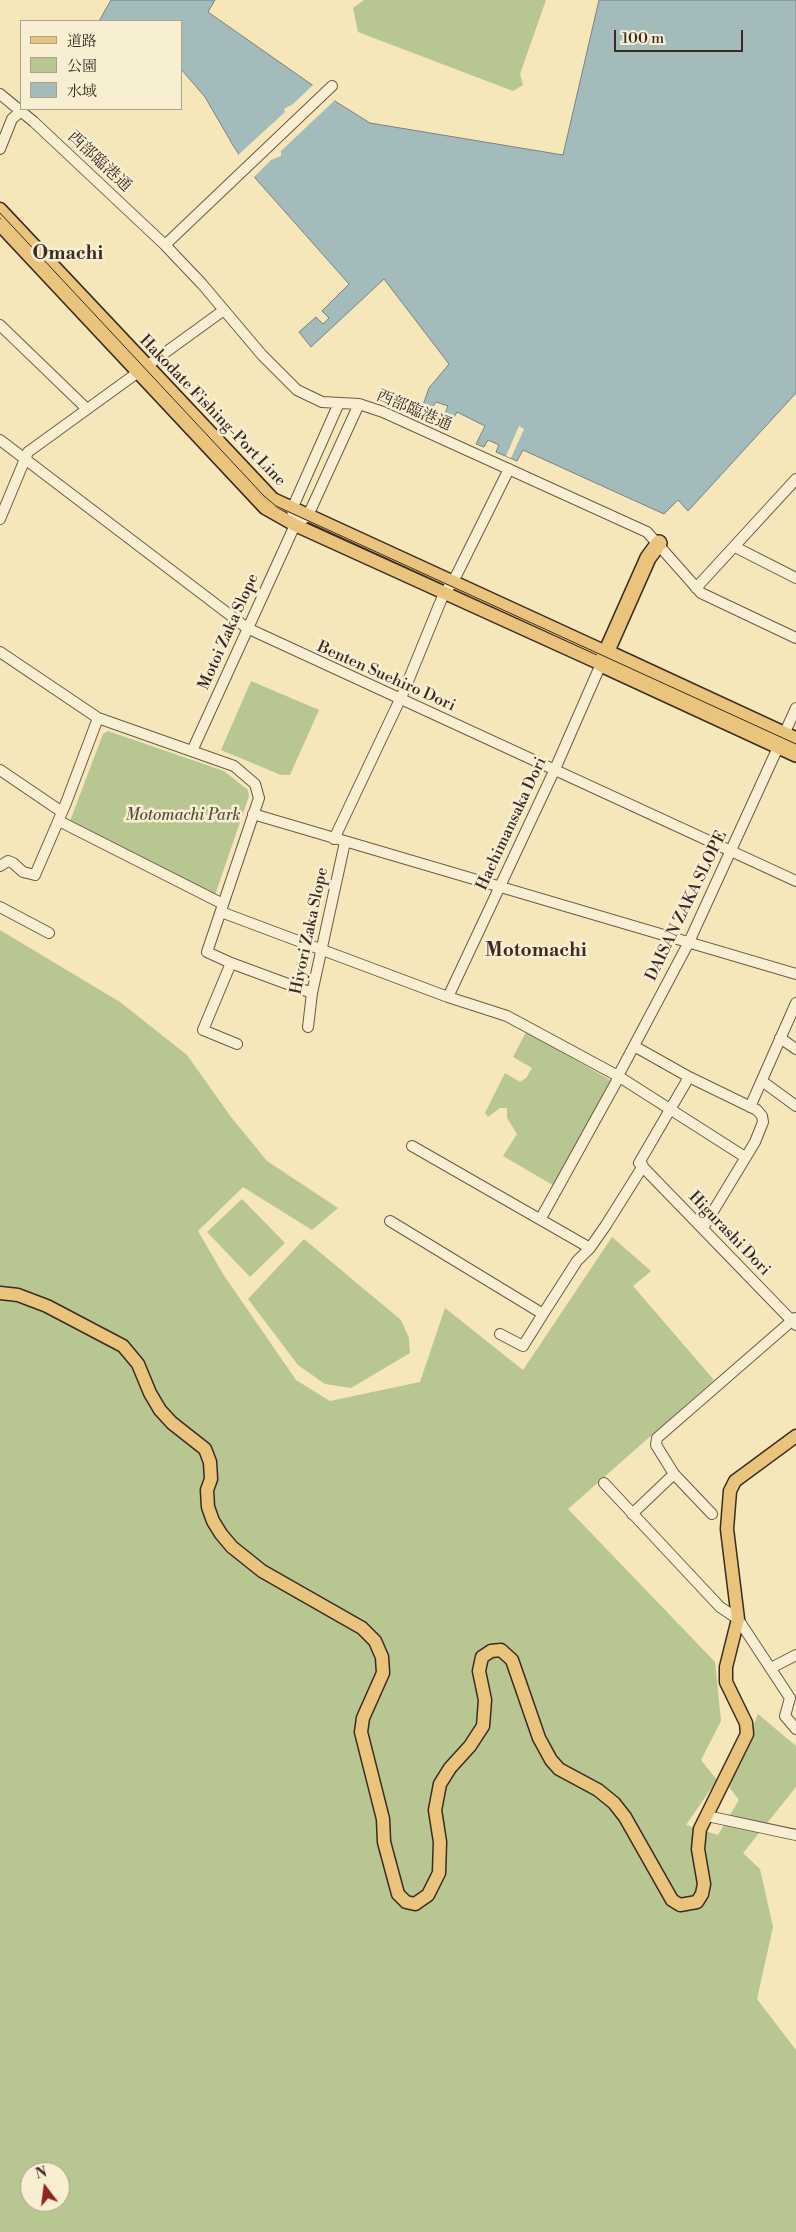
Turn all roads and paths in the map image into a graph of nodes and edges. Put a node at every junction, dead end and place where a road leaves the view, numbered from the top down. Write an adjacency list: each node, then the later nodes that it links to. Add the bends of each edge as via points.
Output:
1 (328, 89): 7 (street)
2 (0, 94): 3 (street, 西部臨港通)
3 (20, 111): 4 (street, via 12,118); 7 (street, 西部臨港通)
4 (0, 149)
5 (0, 209): 10 (main road, Hakodate Fishing-Port Line)
6 (0, 225): 10 (main road, Hakodate Fishing-Port Line)
7 (165, 245): 8 (street, 西部臨港通)
8 (224, 310): 10 (street); 11 (street, 西部臨港通, via 297,390 322,402)
9 (0, 325): 13 (street)
10 (142, 368): 13 (street); 18 (main road, Hakodate Fishing-Port Line, via 266,494); 21 (main road, Hakodate Fishing-Port Line, via 260,503)
11 (339, 403): 12 (street, 西部臨港通); 18 (street)
12 (359, 404): 16 (street, 西部臨港通); 19 (street)
13 (86, 409): 15 (street, via 28,452)
14 (0, 440): 15 (street, Benten Suehiro Dori)
15 (25, 459): 20 (street); 27 (street, Benten Suehiro Dori)
16 (509, 469): 22 (street, 西部臨港通, via 647,532); 26 (street, Hiyori Zaka Slope)
17 (796, 479): 23 (street)
18 (292, 509): 19 (main road, Hakodate Fishing-Port Line); 21 (street)
19 (307, 516): 21 (street); 26 (main road, Hakodate Fishing-Port Line)
20 (0, 519)
21 (295, 525): 26 (main road, Hakodate Fishing-Port Line); 27 (street, Motoi Zaka Slope)
22 (659, 543): 25 (street, 西部臨港通); 30 (highway, via 648,558)
23 (735, 547): 24 (street); 25 (street)
24 (796, 578)
25 (696, 588): 28 (street, 西部臨港通)
26 (446, 591): 30 (main road, Hakodate Fishing-Port Line); 31 (street, Hiyori Zaka Slope)
27 (247, 628): 31 (street, Benten Suehiro Dori); 35 (street, Motoi Zaka Slope)
28 (796, 638)
29 (0, 652): 33 (street)
30 (603, 658): 34 (highway); 37 (street, Hachimansaka Dori)
31 (400, 700): 37 (street, Benten Suehiro Dori); 41 (street, Hiyori Zaka Slope)
32 (796, 708): 34 (street, DAISAN ZAKA SLOPE)
33 (98, 718): 35 (street); 40 (street)
34 (786, 740): 36 (highway); 42 (street, DAISAN ZAKA SLOPE)
35 (192, 751): 39 (street, via 234,766 246,774 258,790 259,798)
36 (796, 754)
37 (555, 769): 42 (street, Benten Suehiro Dori); 45 (street, Hachimansaka Dori)
38 (1, 774): 40 (street)
39 (253, 814): 41 (street); 47 (street)
40 (61, 816): 43 (street, via 35,875 23,872 8,861); 47 (street)
41 (339, 840): 45 (street); 50 (street, Hiyori Zaka Slope)
42 (731, 851): 44 (street, Benten Suehiro Dori); 49 (street, DAISAN ZAKA SLOPE)
43 (0, 866)
44 (796, 881)
45 (499, 886): 49 (street); 54 (street, Hachimansaka Dori)
46 (0, 907): 48 (street)
47 (222, 908): 50 (street); 51 (street, via 207,952)
48 (49, 933)
49 (689, 942): 52 (street); 59 (street, DAISAN ZAKA SLOPE)
50 (321, 950): 53 (street, Hiyori Zaka Slope); 54 (street)
51 (231, 964): 53 (street); 58 (street, via 203,1030)
52 (796, 974)
53 (312, 993): 56 (street, Hiyori Zaka Slope)
54 (448, 997): 61 (street, via 507,1016)
55 (796, 1003): 57 (street)
56 (308, 1027)
57 (780, 1038): 60 (street); 63 (street)
58 (237, 1044)
59 (634, 1046): 61 (street, DAISAN ZAKA SLOPE); 62 (street)
60 (796, 1049)
61 (618, 1077): 66 (street); 70 (street, DAISAN ZAKA SLOPE)
62 (689, 1077): 64 (street); 66 (street)
63 (762, 1081): 64 (street); 65 (street)
64 (750, 1106): 68 (street, via 757,1110 763,1122)
65 (796, 1106)
66 (670, 1109): 68 (street); 69 (street)
67 (412, 1146): 70 (street)
68 (745, 1157): 72 (street)
69 (641, 1165): 72 (street, Higurashi Dori); 73 (street)
70 (541, 1218): 73 (street)
71 (390, 1221): 75 (street)
72 (703, 1228): 76 (street, Higurashi Dori)
73 (590, 1248): 75 (street, via 577,1261)
74 (0, 1293): 87 (main road, via 18,1295 47,1306 124,1346 138,1364 160,1410 205,1449 211,1479 207,1490 208,1507 213,1521 232,1547 262,1571 362,1628 375,1641 382,1657 383,1673 363,1718 362,1732 383,1819 384,1842 398,1894 406,1902 415,1904 428,1895 439,1873 440,1842 435,1810 440,1784 483,1726 485,1700 479,1671 482,1657 490,1651 501,1650 512,1660 543,1749 551,1760 614,1803 672,1900 680,1905 697,1902 702,1894 704,1884 698,1849 700,1829)
75 (544, 1314): 77 (street, via 523,1346)
76 (795, 1321): 79 (street, via 657,1438 656,1445)
77 (500, 1334)
78 (796, 1436): 83 (main road, via 735,1481 730,1491 726,1530)
79 (674, 1474): 81 (street); 82 (street)
80 (604, 1483): 81 (street)
81 (632, 1514): 83 (street, via 720,1607)
82 (712, 1514)
83 (738, 1619): 85 (street); 87 (main road, via 726,1667 726,1682 748,1734)
84 (796, 1655): 85 (street)
85 (771, 1668): 86 (street, via 790,1698 785,1716)
86 (796, 1729)
87 (707, 1816): 88 (street)
88 (796, 1835)

